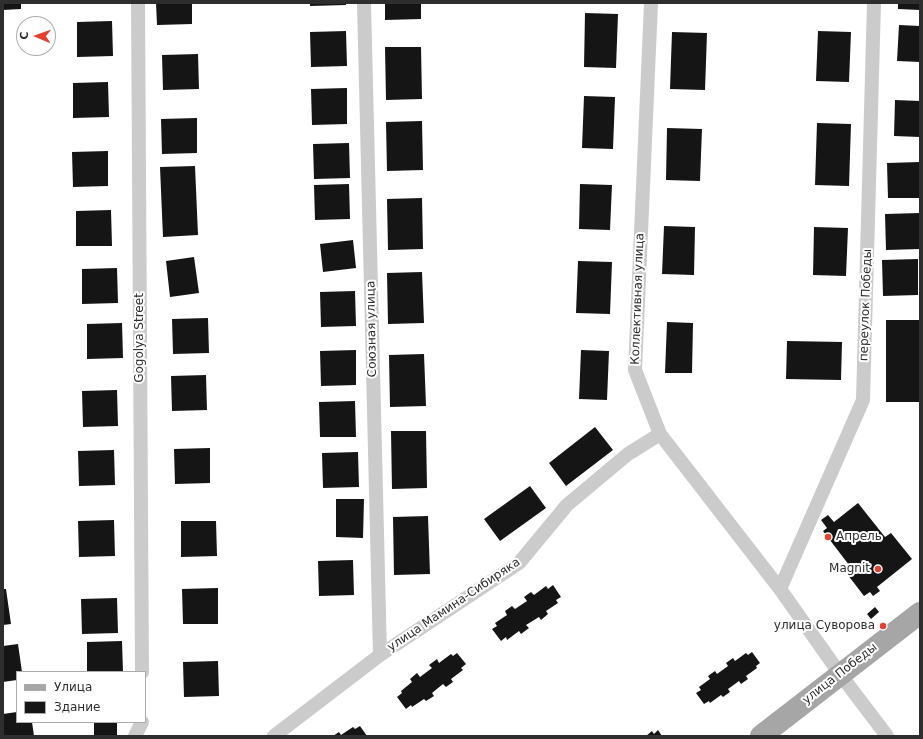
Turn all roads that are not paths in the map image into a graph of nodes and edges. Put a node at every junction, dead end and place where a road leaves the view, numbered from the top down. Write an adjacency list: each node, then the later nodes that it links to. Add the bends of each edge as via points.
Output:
1 (138, 3): 9 (street, Gogolya Street)
2 (364, 3): 8 (street, Союзная улица)
3 (651, 3): 5 (street, Коллективная улица, via 635,370)
4 (874, 3): 6 (street, переулок Победы, via 863,400)
5 (660, 434): 6 (street, Коллективная улица); 8 (street, улица Мамина-Сибиряка, via 628,454 567,505 520,563)
6 (780, 589): 10 (street, Коллективная улица)
7 (920, 613): 10 (main road, улица Победы)
8 (380, 655): 13 (street, улица Мамина-Сибиряка)
9 (142, 671)
10 (840, 674): 14 (main road, улица Победы); 15 (street)
11 (142, 723): 12 (street)
12 (136, 736)
13 (274, 736)
14 (761, 736)
15 (887, 736)

